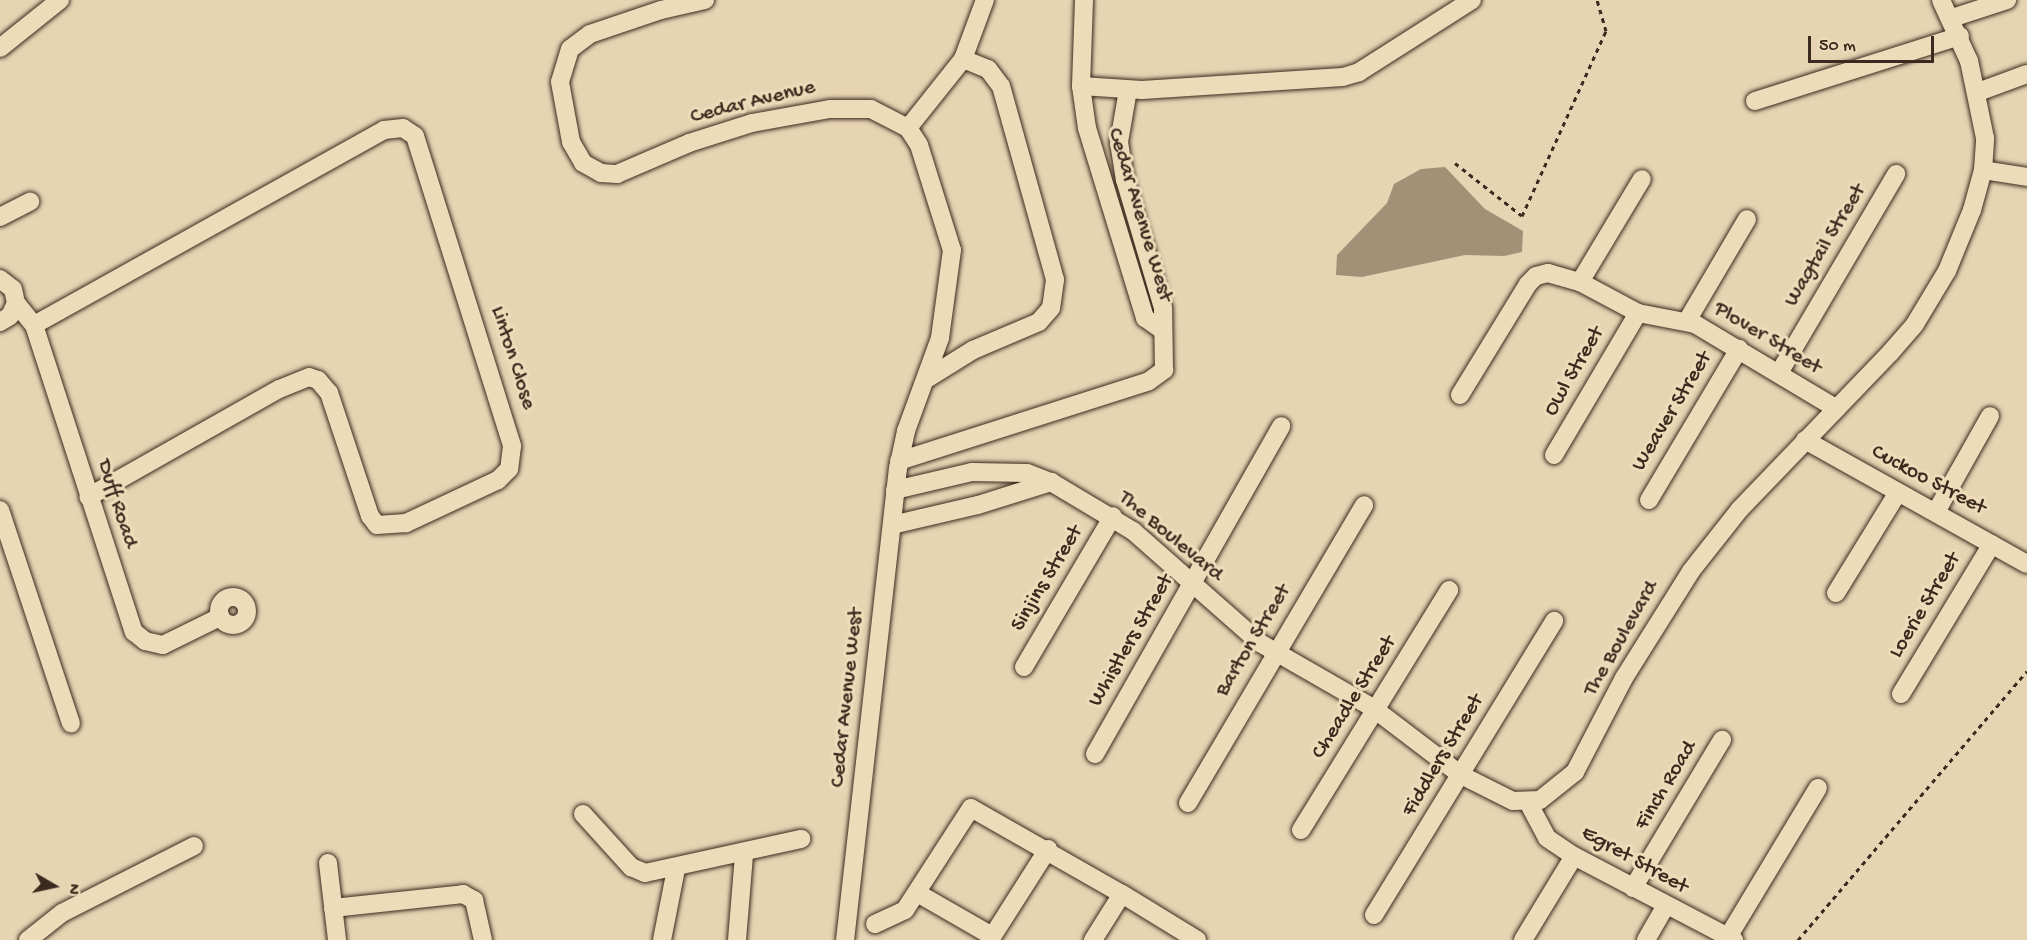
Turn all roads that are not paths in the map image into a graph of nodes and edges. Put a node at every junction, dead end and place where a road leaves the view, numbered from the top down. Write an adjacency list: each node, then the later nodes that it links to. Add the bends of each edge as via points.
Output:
1 (60, 0): 10 (street)
2 (705, 0): 17 (street, Cedar Avenue, via 590,34 570,49 560,82 569,132 576,153 593,171 608,175 629,171 703,137 752,123 830,109 871,109)
3 (985, 0): 11 (street)
4 (1084, 0): 13 (street, Cedar Avenue West)
5 (1472, 0): 14 (street, via 1420,36 1350,75)
6 (1941, 0): 8 (street, The Boulevard)
7 (2007, 0): 8 (street)
8 (1952, 18): 9 (street, The Boulevard)
9 (1960, 36): 15 (street, The Boulevard); 16 (street)
10 (0, 48)
11 (963, 59): 17 (street); 37 (street, via 988,69 1001,86 1053,267 1055,291 1051,308 1039,322 973,350)
12 (2027, 74): 15 (street)
13 (1082, 86): 14 (street); 19 (street, Cedar Avenue West)
14 (1128, 90): 18 (street)
15 (1978, 92): 20 (street, The Boulevard, via 1985,138)
16 (1755, 101)
17 (908, 128): 37 (street, via 925,158 952,250 947,304)
18 (1119, 142): 19 (street); 34 (street, via 1125,180 1163,308)
19 (1092, 146): 34 (street, Cedar Avenue West, via 1145,318)
20 (1983, 170): 22 (street); 39 (street, The Boulevard, via 1964,235 1932,298 1890,353)
21 (1896, 174): 36 (street, Wagtail Street)
22 (2027, 177)
23 (1642, 179): 28 (street)
24 (30, 202): 25 (street)
25 (0, 217)
26 (1747, 219): 31 (street)
27 (0, 279): 29 (street, Duff Road, via 13,288)
28 (1580, 282): 30 (street, Plover Street); 38 (street, Plover Street, via 1552,274 1536,276)
29 (16, 303): 32 (street, via 10,316); 33 (street, Duff Road)
30 (1638, 313): 31 (street, Plover Street); 43 (street, Owl Street)
31 (1687, 321): 35 (street, Plover Street)
32 (0, 322)
33 (34, 325): 48 (street, Duff Road); 48 (street, Linton Close, via 384,130 403,128 415,136 513,446 509,470 498,480 406,523 383,527 370,516 329,393 318,380 303,378)
34 (1161, 328): 44 (street, Cedar Avenue West, via 1166,363 1159,375 1149,381)
35 (1739, 349): 36 (street, Plover Street); 49 (street, Weaver Street)
36 (1779, 373): 39 (street, Plover Street)
37 (928, 378): 44 (street, Cedar Avenue West, via 906,431)
38 (1460, 395)
39 (1837, 409): 42 (street, The Boulevard)
40 (1990, 416): 52 (street)
41 (1281, 426): 57 (street, Whistlers Street)
42 (1805, 441): 47 (street, Cuckoo Street); 72 (street, The Boulevard, via 1740,509 1680,587 1624,678 1575,772 1551,795)
43 (1554, 455)
44 (899, 461): 46 (street, Cedar Avenue West)
45 (1051, 482): 46 (street, The Boulevard, via 1027,473 972,472); 53 (street, The Boulevard); 54 (street, via 978,505)
46 (895, 490): 54 (street, Cedar Avenue West)
47 (1898, 494): 52 (street, Cuckoo Street); 59 (street)
48 (88, 497): 60 (street, Duff Road, via 130,626 139,637 163,645)
49 (1649, 500)
50 (1364, 505): 62 (street, Barton Street)
51 (0, 510): 66 (street)
52 (1936, 512): 55 (street, Cuckoo Street)
53 (1113, 516): 57 (street, The Boulevard); 63 (street, Sinjins Street)
54 (892, 525): 96 (street, Cedar Avenue West)
55 (1992, 544): 56 (street, Cuckoo Street); 64 (street, Loerie Street)
56 (2026, 563)
57 (1192, 583): 62 (street, The Boulevard, via 1230,620); 68 (street, Whistlers Street)
58 (1449, 590): 65 (street, Cheadle Street)
59 (1836, 593)
60 (220, 617)
61 (1554, 621): 69 (street, Fiddlers Street)
62 (1274, 652): 65 (street, The Boulevard); 71 (street, Barton Street)
63 (1024, 667)
64 (1901, 694)
65 (1377, 711): 69 (street, The Boulevard); 74 (street, Cheadle Street)
66 (71, 723)
67 (1722, 740): 82 (street, Finch Road)
68 (1095, 754)
69 (1461, 775): 72 (street, The Boulevard, via 1505,798); 87 (street, Fiddlers Street)
70 (1818, 788): 90 (street)
71 (1188, 803)
72 (1529, 804): 79 (street, Egret Street, via 1541,831)
73 (583, 814): 81 (street, via 638,872)
74 (1300, 830)
75 (801, 839): 78 (street)
76 (194, 846): 91 (street, via 62,913)
77 (1048, 849): 83 (street, via 971,808); 84 (street); 89 (street)
78 (744, 854): 81 (street); 95 (street)
79 (1574, 856): 82 (street, Egret Street); 99 (street)
80 (328, 863): 86 (street)
81 (676, 869): 94 (street)
82 (1633, 888): 85 (street, Egret Street)
83 (919, 894): 88 (street, via 899,916); 89 (street)
84 (1122, 894): 97 (street); 98 (street)
85 (1665, 907): 90 (street, Egret Street); 100 (street)
86 (333, 908): 92 (street); 93 (street, via 463,894 474,900)
87 (1374, 915)
88 (874, 924)
89 (991, 938)
90 (1731, 938)
91 (28, 940)
92 (337, 940)
93 (483, 940)
94 (662, 940)
95 (737, 940)
96 (845, 940)
97 (1093, 940)
98 (1195, 940)
99 (1523, 940)
100 (1646, 940)

